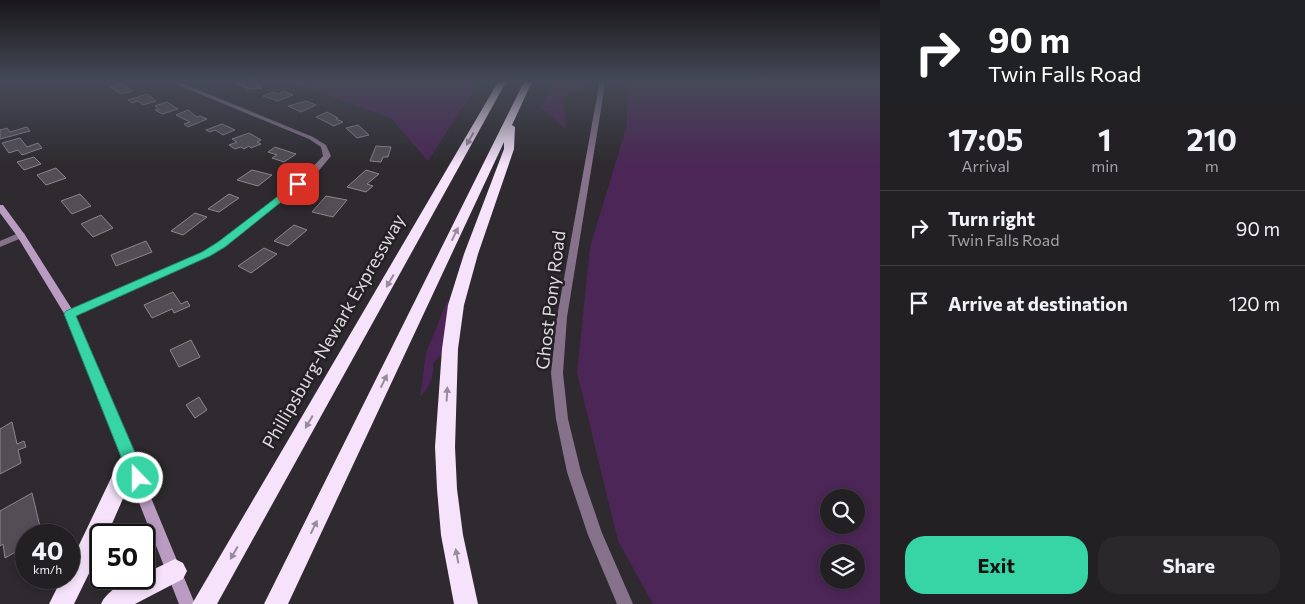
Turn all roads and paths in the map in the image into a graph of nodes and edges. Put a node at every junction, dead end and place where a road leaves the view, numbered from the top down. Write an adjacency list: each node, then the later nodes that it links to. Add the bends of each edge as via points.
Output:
1 (243, 110): 9 (street, via 319,142 327,156 313,172 222,245)
2 (486, 110): 15 (highway, Phillipsburg-Newark Expressway, one-way to 15)
3 (515, 110): 5 (highway)
4 (598, 110): 18 (street, Ghost Pony Road, via 562,317 557,373 562,419 574,472 595,535)
5 (511, 119): 16 (highway, one-way to 5); 17 (highway, one-way to 5, via 452,535 447,489 445,447 450,349 456,305 509,149)
6 (0, 207): 7 (main road)
7 (21, 235): 8 (street); 9 (main road)
8 (0, 244)
9 (70, 314): 10 (main road)
10 (130, 460): 11 (main road); 12 (highway, via 88,555)
11 (176, 571): 13 (highway); 14 (main road)
12 (61, 604)
13 (113, 604)
14 (187, 604)
15 (204, 604)
16 (276, 604)
17 (466, 604)
18 (625, 604)

